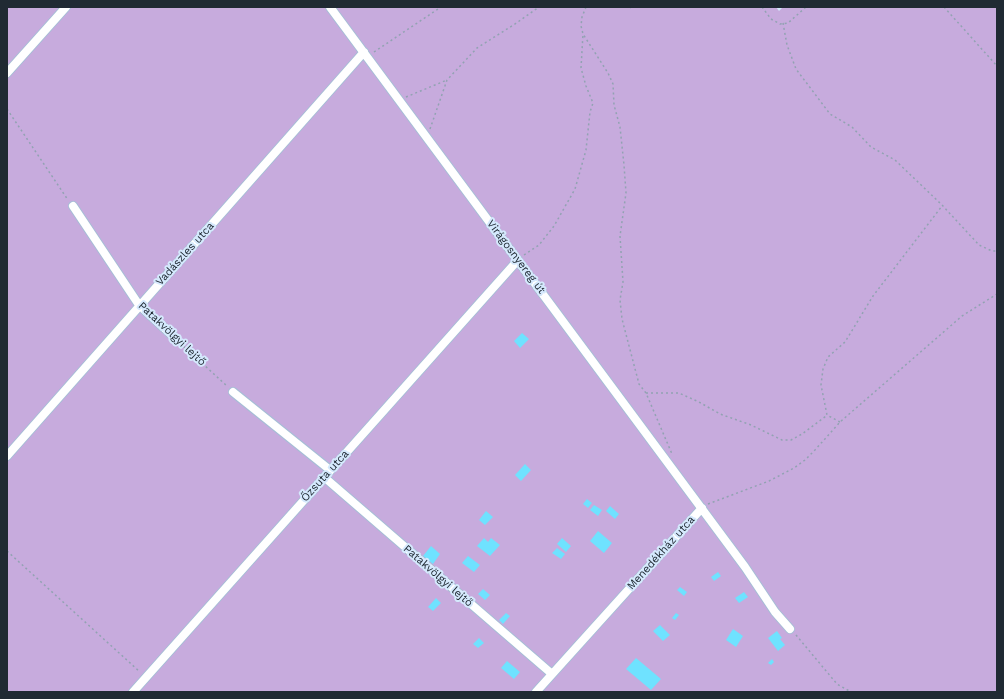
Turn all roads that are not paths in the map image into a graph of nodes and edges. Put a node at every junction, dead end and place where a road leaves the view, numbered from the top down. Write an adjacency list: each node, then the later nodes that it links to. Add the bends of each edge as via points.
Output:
1 (66, 7): 4 (street)
2 (330, 7): 3 (street, Virágosnyereg út)
3 (365, 54): 6 (street, Virágosnyereg út); 7 (street, Vadászles utca)
4 (7, 73)
5 (73, 206): 7 (street, Patakvölgyi lejtő)
6 (518, 260): 11 (street, Őzsuta utca); 13 (street, Virágosnyereg út)
7 (139, 306): 8 (street, Patakvölgyi lejtő); 10 (street, Vadászles utca)
8 (174, 337)
9 (233, 392): 11 (street)
10 (7, 456)
11 (330, 470): 12 (street, Őzsuta utca)
12 (324, 477): 15 (street, Patakvölgyi lejtő); 16 (street, Őzsuta utca)
13 (702, 508): 14 (street, Menedékház utca, via 775,612); 15 (street, Menedékház utca)
14 (790, 628)
15 (552, 674): 17 (street, Menedékház utca)
16 (133, 692)
17 (536, 692)

